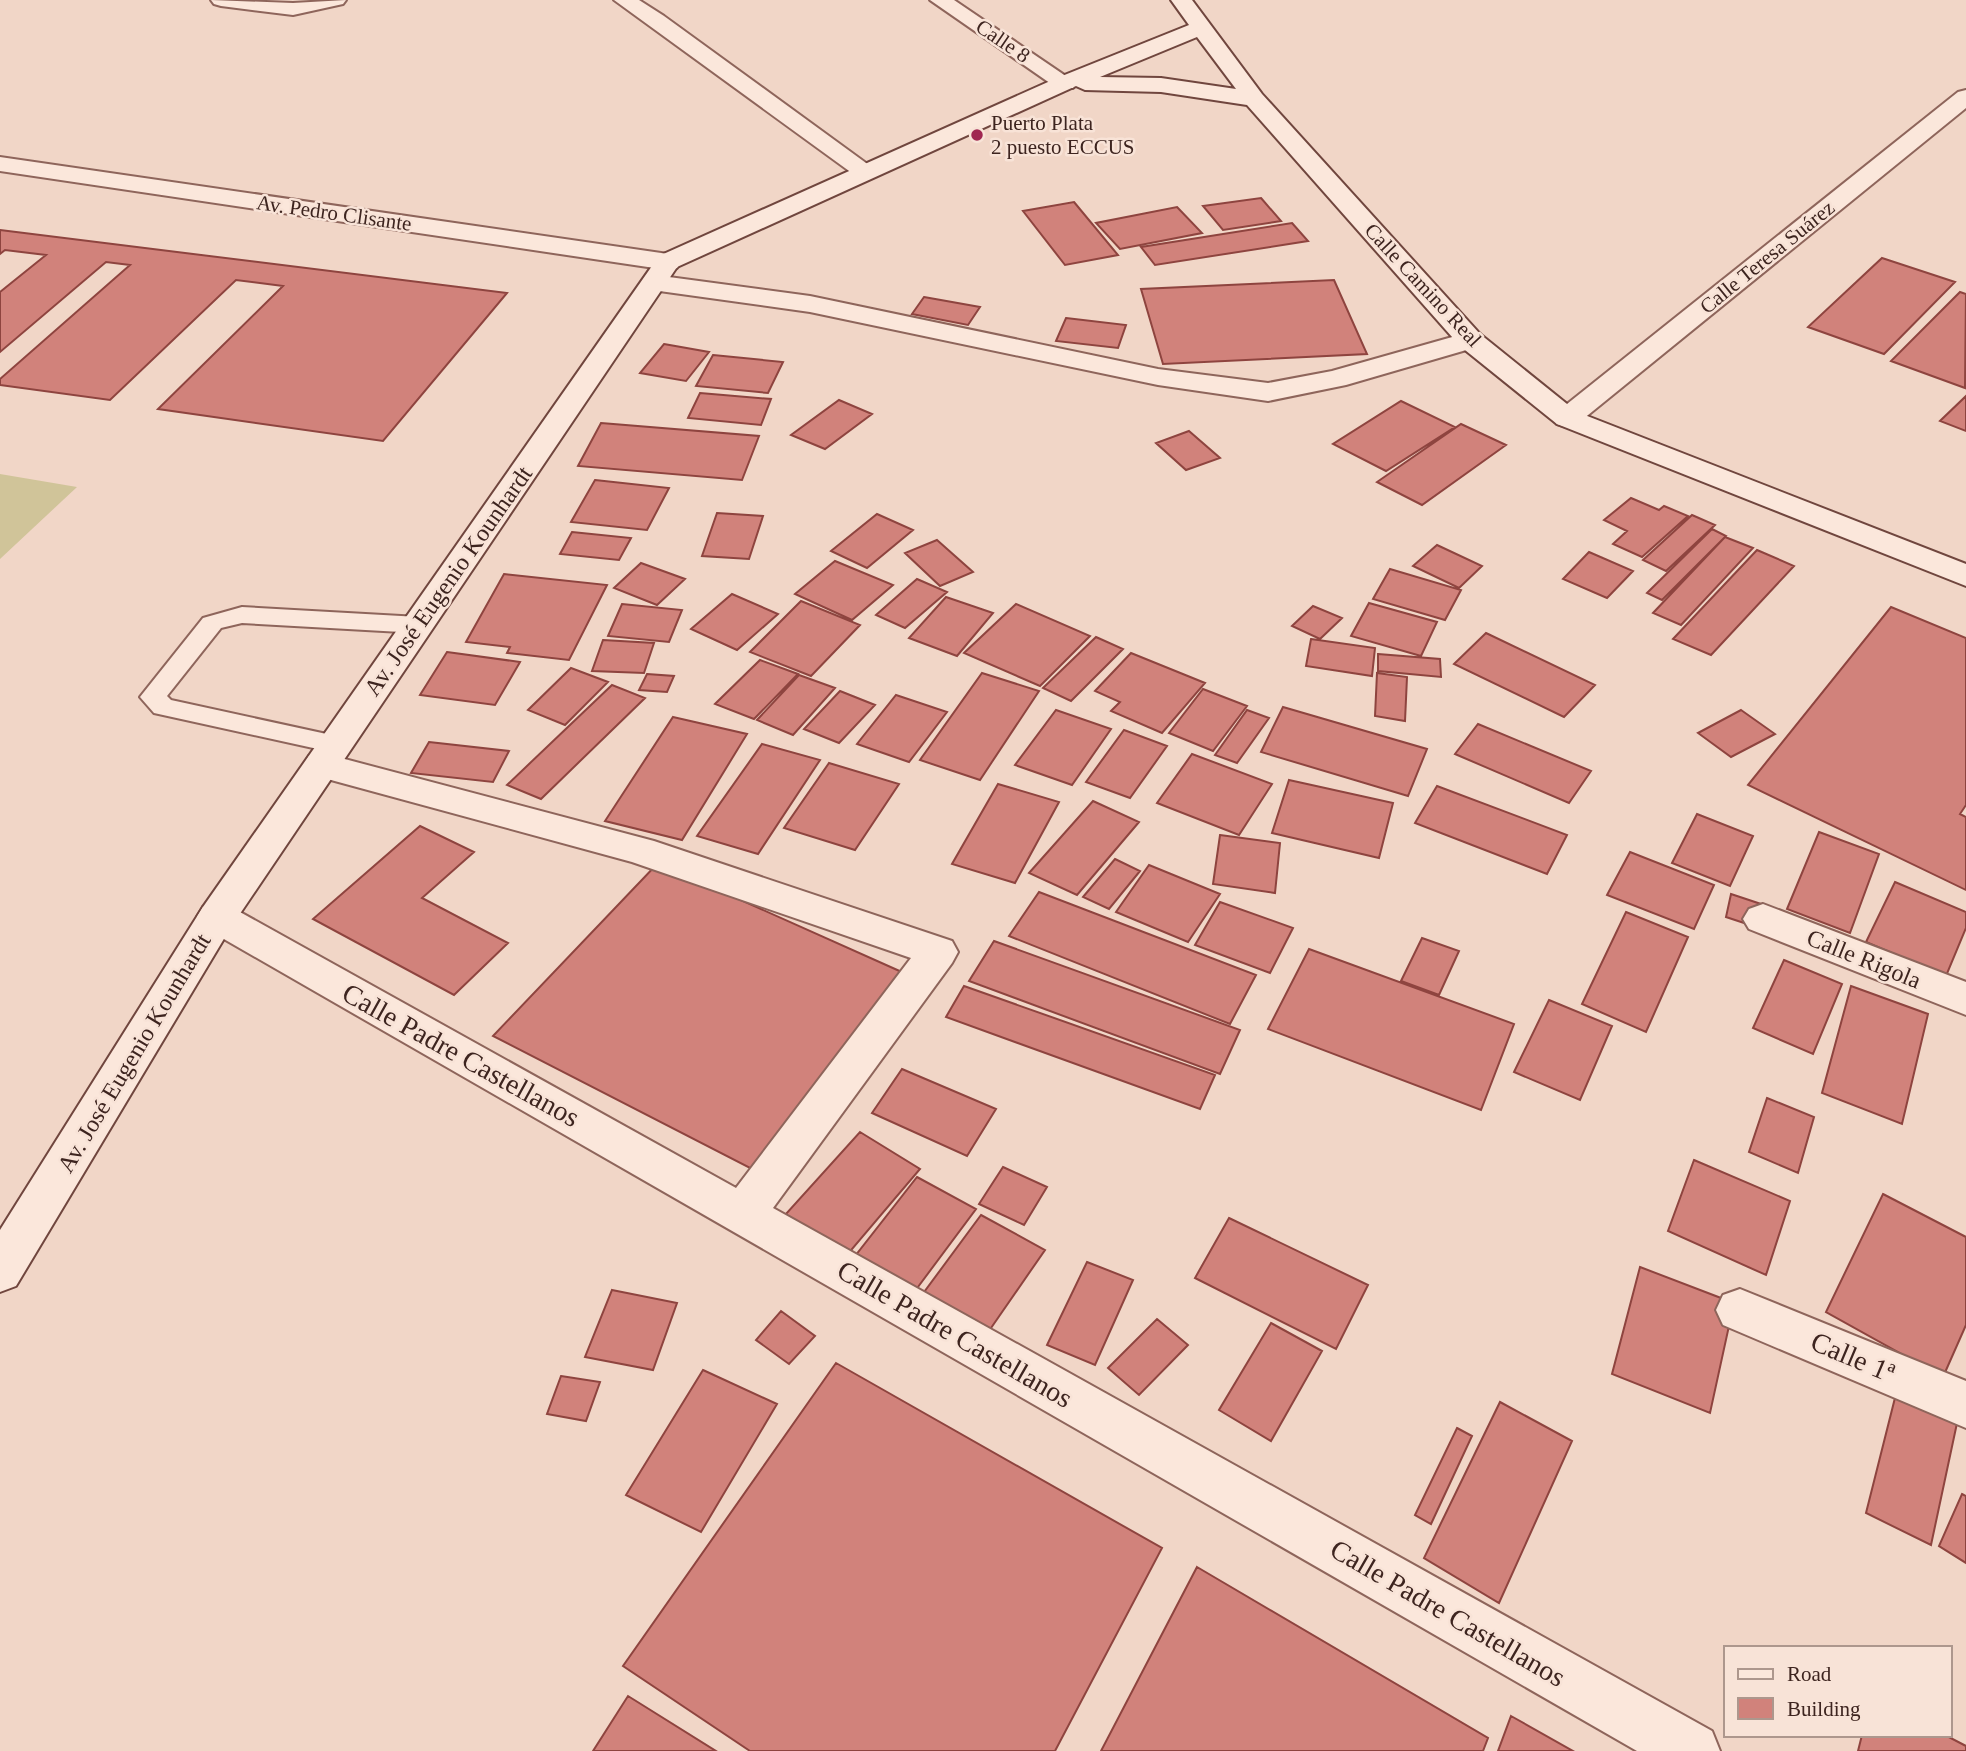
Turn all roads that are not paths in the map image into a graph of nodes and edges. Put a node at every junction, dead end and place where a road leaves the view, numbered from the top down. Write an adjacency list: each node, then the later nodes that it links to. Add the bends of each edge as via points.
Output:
1 (221, 0): 2 (street, via 293,9)
2 (336, 0)
3 (624, 0): 11 (street)
4 (940, 0): 7 (street, Calle 8)
5 (1181, 0): 6 (street, Calle Camino Real)
6 (1201, 28): 7 (street); 9 (street, Calle Camino Real)
7 (1065, 83): 9 (street, via 1161,85); 11 (street)
8 (1966, 97): 14 (street, Calle Teresa Suárez)
9 (1254, 99): 13 (street, Calle Camino Real)
10 (0, 164): 12 (street, Av. Pedro Clisante)
11 (865, 171): 12 (street)
12 (661, 273): 13 (street, Av. Pedro Clisante, via 1158,377 1268,391 1336,379); 16 (street, Av. José Eugenio Kounhardt)
13 (1470, 340): 14 (street, Calle Camino Real)
14 (1567, 418): 15 (street, Calle Camino Real)
15 (1966, 576)
16 (419, 625): 17 (street, Av. José Eugenio Kounhardt); 17 (lane, via 242,615 212,623 153,697 163,707)
17 (329, 755): 18 (street, Av. José Eugenio Kounhardt); 21 (street, via 641,851 938,952)
18 (217, 917): 21 (street, Calle Padre Castellanos); 22 (street, Av. José Eugenio Kounhardt)
19 (1763, 919): 20 (street, Calle Rigola)
20 (1966, 999)
21 (743, 1214): 25 (street, Calle Padre Castellanos)
22 (0, 1271)
23 (1740, 1310): 24 (street, Calle 1ª)
24 (1966, 1405)
25 (1692, 1751)

